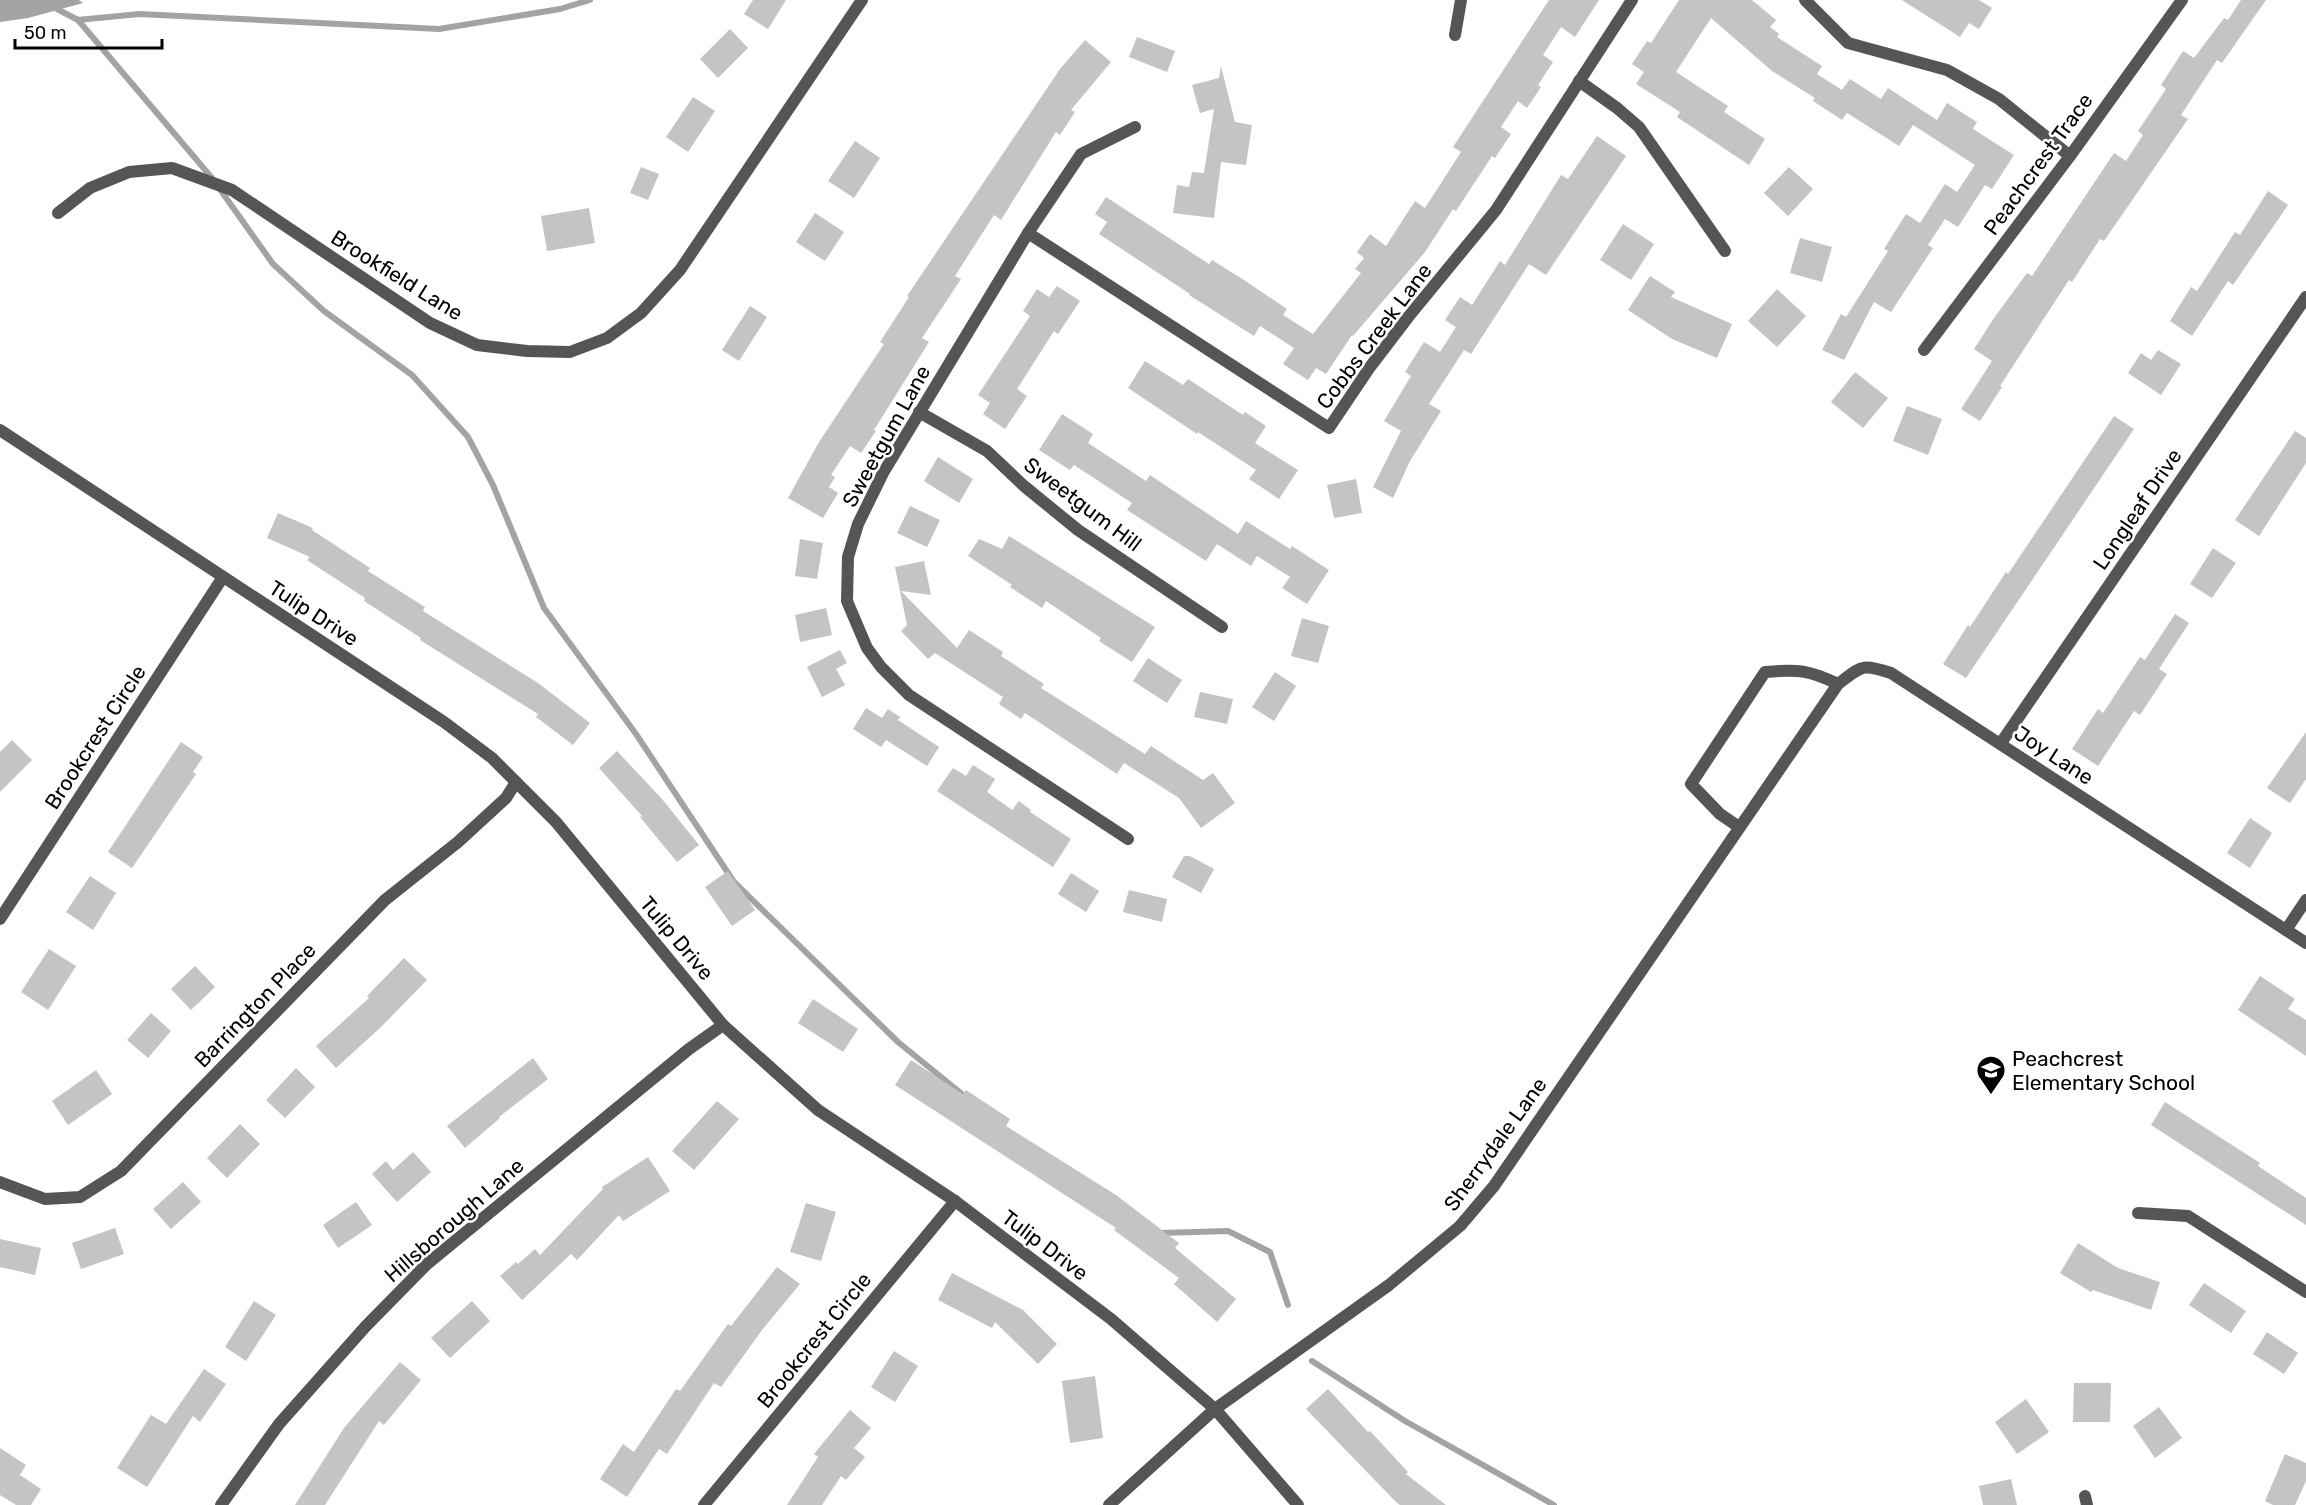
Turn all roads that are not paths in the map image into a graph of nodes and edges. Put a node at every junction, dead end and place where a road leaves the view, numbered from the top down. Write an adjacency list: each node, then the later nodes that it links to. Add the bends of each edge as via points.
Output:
1 (862, 0): 10 (street, Brookfield Lane, via 680,270 641,314 607,338 570,352 477,345 430,324 232,190 172,168 129,172 90,188)
2 (1461, 0): 6 (street)
3 (1632, 0): 7 (street, Cobbs Creek Lane)
4 (1805, 0): 9 (street, via 1848,43 1947,69 1999,99)
5 (2182, 0): 9 (street, Peachcrest Trace)
6 (1455, 35)
7 (1579, 81): 11 (street, Cobbs Creek Lane, via 1496,210 1396,333 1329,428); 12 (street, via 1639,127)
8 (1135, 127): 11 (street, Sweetgum Lane, via 1081,154)
9 (2070, 156): 14 (street, Peachcrest Trace)
10 (58, 213)
11 (1028, 233): 15 (street, Sweetgum Lane)
12 (1725, 251)
13 (2306, 297): 20 (street, Longleaf Drive)
14 (1924, 350)
15 (920, 412): 18 (street, Sweetgum Hill, via 987,451 1078,530); 24 (street, Sweetgum Lane, via 883,473 858,524 848,556 847,601 867,648 909,695)
16 (0, 430): 17 (street, Tulip Drive)
17 (223, 577): 22 (street, Tulip Drive, via 444,722 492,758); 26 (street, Brookcrest Circle)
18 (1222, 627)
19 (1838, 684): 20 (street, Joy Lane, via 1863,666 1872,666 1891,673); 21 (street, Joy Lane); 23 (street, via 1816,673 1794,669 1766,672 1691,784)
20 (2001, 743): 27 (street, Joy Lane)
21 (1796, 744): 23 (street, Sherrydale Lane)
22 (516, 782): 29 (street, Tulip Drive, via 556,822); 30 (street, Barrington Place, via 506,798 458,842 385,900 121,1171 80,1197 45,1199)
23 (1739, 827): 34 (street, Sherrydale Lane, via 1494,1186 1460,1226 1389,1285)
24 (1128, 839)
25 (2306, 900): 27 (street)
26 (0, 919)
27 (2286, 930): 28 (street, Joy Lane)
28 (2306, 943)
29 (723, 1025): 31 (street, Tulip Drive, via 818,1110); 35 (street, Hillsborough Lane, via 427,1264 279,1424)
30 (0, 1182)
31 (955, 1201): 34 (street, Tulip Drive, via 1111,1318); 36 (street, Brookcrest Circle)
32 (2138, 1213): 33 (street, via 2188,1216)
33 (2306, 1292)
34 (1215, 1409): 37 (street, Sherrydale Lane); 38 (street, Tulip Drive)
35 (221, 1505)
36 (704, 1505)
37 (1108, 1505)
38 (1298, 1505)

